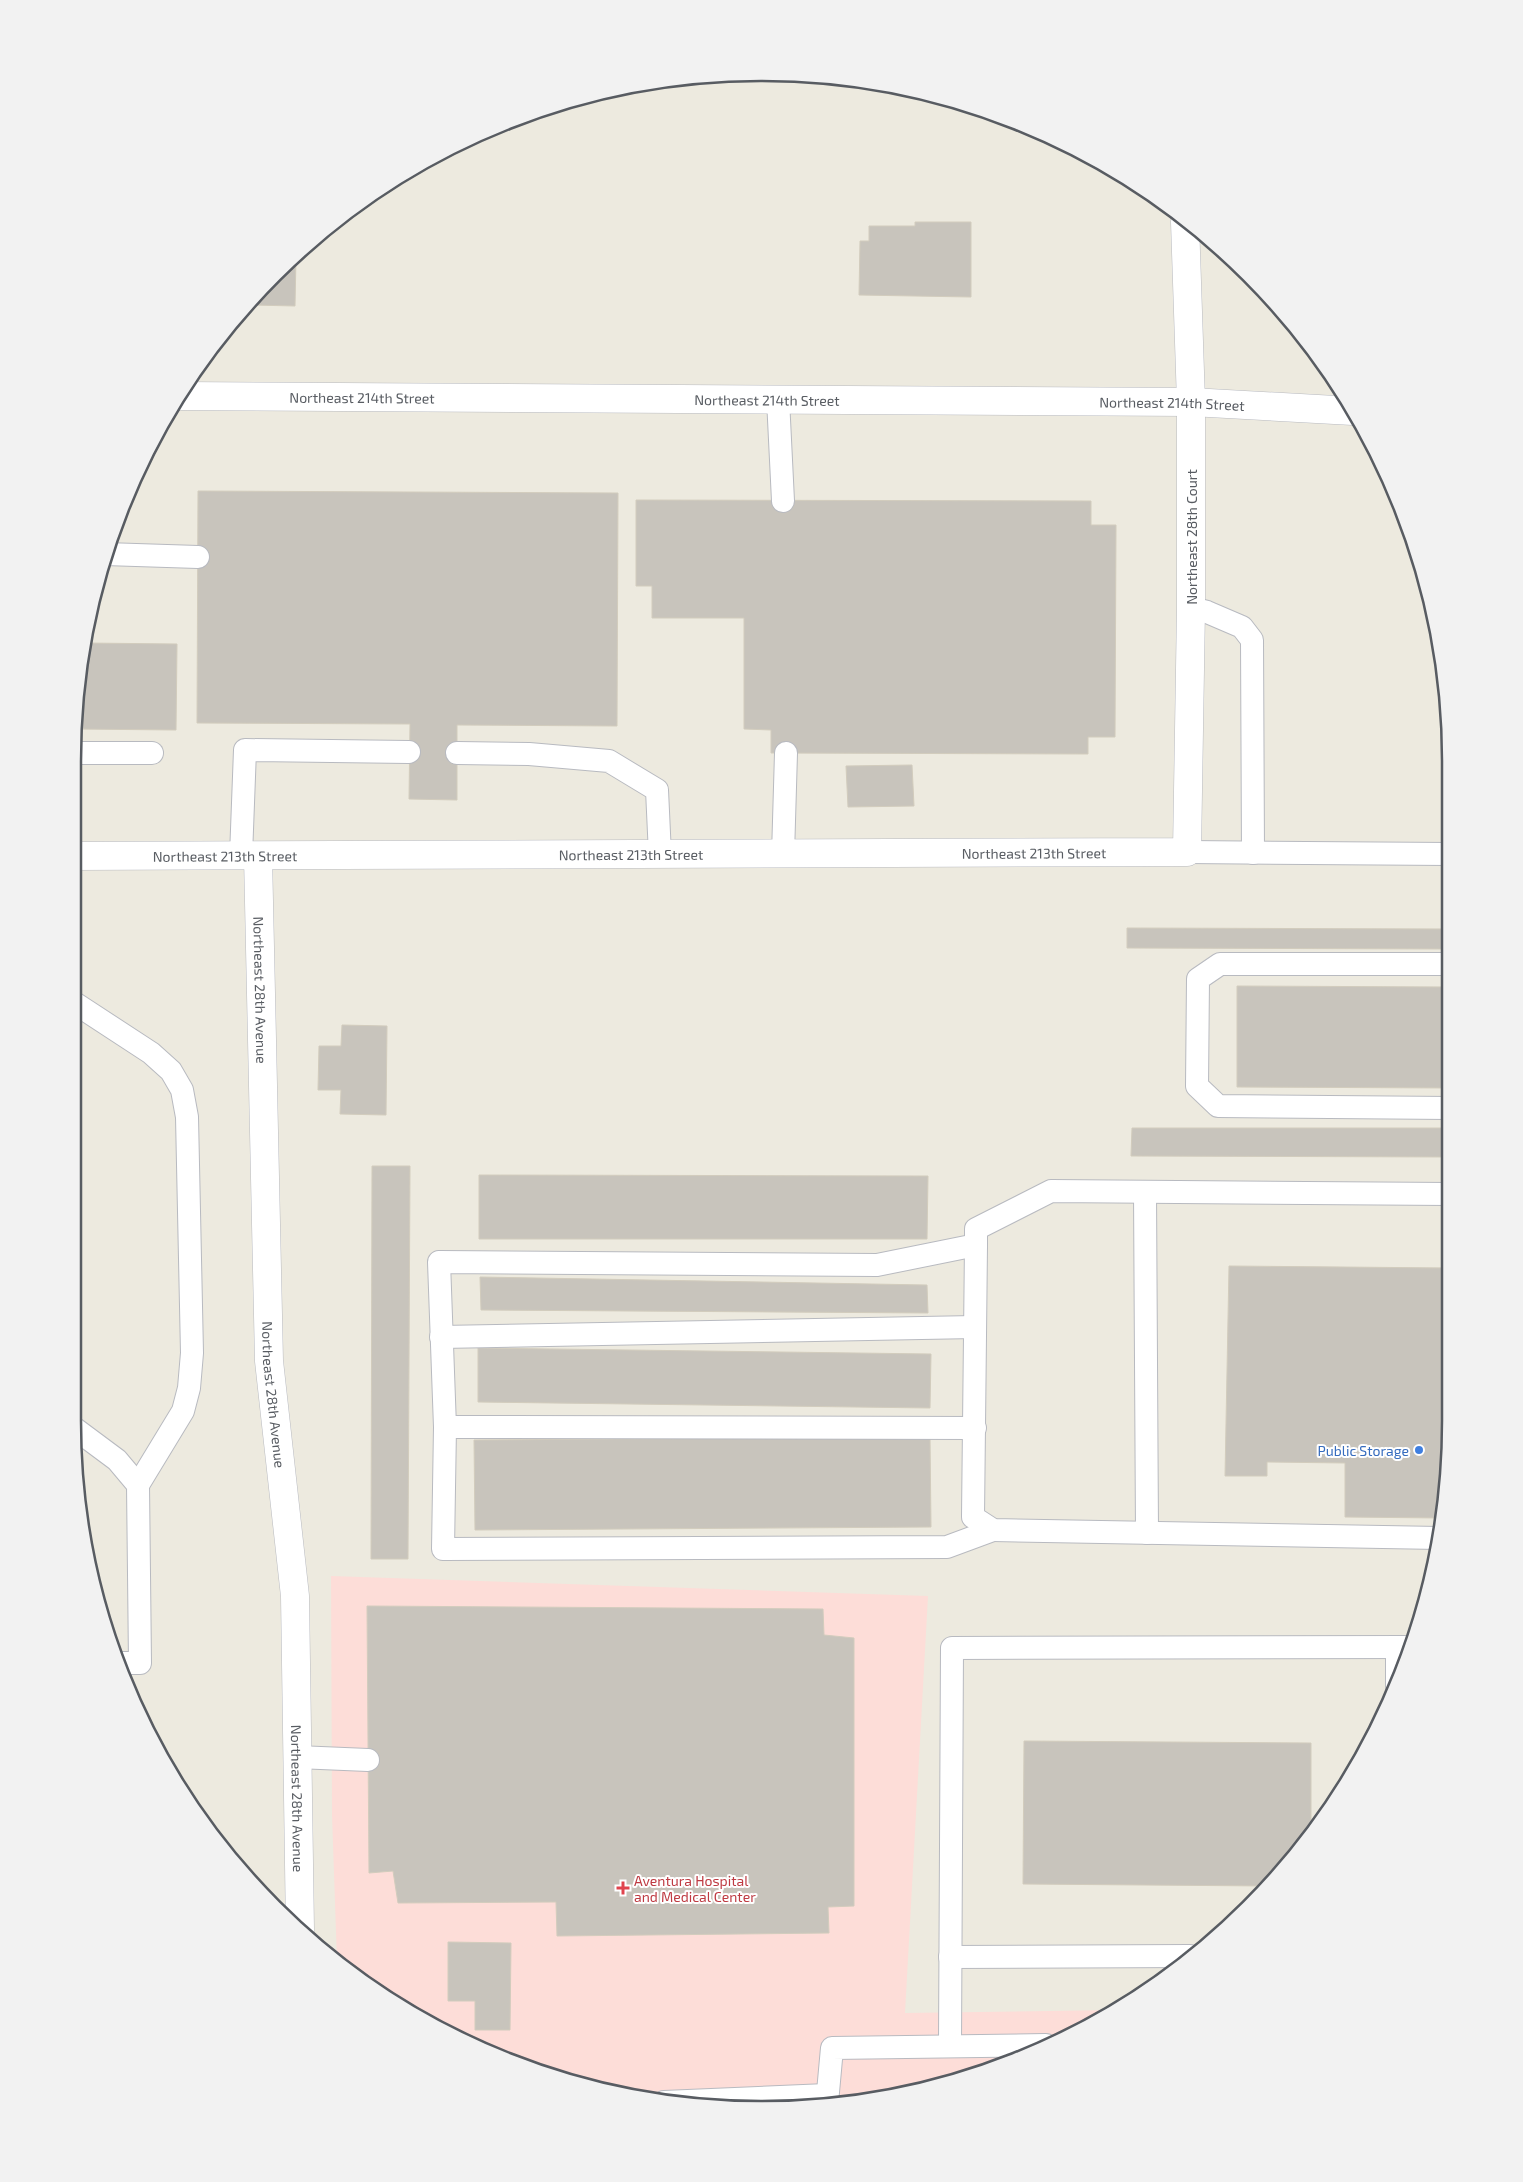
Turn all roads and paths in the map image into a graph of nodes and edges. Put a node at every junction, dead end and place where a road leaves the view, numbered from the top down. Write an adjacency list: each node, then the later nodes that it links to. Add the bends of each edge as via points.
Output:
1 (1185, 230): 4 (street, Northeast 28th Court)
2 (188, 396): 3 (street, Northeast 214th Street)
3 (778, 399): 4 (street, Northeast 214th Street); 6 (lane)
4 (1191, 402): 5 (street, Northeast 214th Street); 9 (street, Northeast 28th Court)
5 (1344, 411)
6 (783, 501)
7 (114, 554): 8 (lane)
8 (198, 557)
9 (1191, 608): 15 (street, Northeast 28th Court); 16 (lane, via 1242,627 1252,640)
10 (409, 752): 21 (lane, via 245,750)
11 (81, 753): 12 (lane)
12 (152, 753)
13 (458, 753): 19 (lane, via 609,760 657,790)
14 (786, 753): 17 (lane)
15 (1187, 852): 16 (lane); 17 (street, Northeast 213th Street)
16 (1252, 853): 18 (lane)
17 (783, 854): 19 (street, Northeast 213th Street)
18 (1442, 854)
19 (660, 855): 21 (street, Northeast 213th Street)
20 (81, 856): 21 (street, Northeast 213th Street)
21 (249, 856): 39 (street, Northeast 28th Avenue, via 269,1361 294,1596)
22 (1442, 964): 24 (lane, via 1220,964 1198,979 1197,1086 1218,1106)
23 (81, 1008): 33 (lane, via 151,1053 171,1071 182,1090 187,1117 192,1353 189,1388 183,1411)
24 (1442, 1108)
25 (1145, 1192): 26 (lane); 27 (lane, via 1051,1191 976,1229); 35 (lane)
26 (1442, 1194)
27 (976, 1245): 28 (lane); 29 (lane, via 877,1265 439,1262)
28 (975, 1327): 29 (lane); 31 (lane)
29 (441, 1337): 30 (lane)
30 (444, 1427): 31 (lane); 34 (lane, via 443,1549 947,1547)
31 (975, 1428): 34 (lane, via 973,1517)
32 (82, 1434): 33 (lane, via 117,1460)
33 (138, 1485): 38 (lane, via 140,1663)
34 (993, 1530): 35 (lane)
35 (1147, 1532): 36 (lane)
36 (1431, 1538)
37 (1403, 1647): 43 (lane, via 952,1648)
38 (126, 1663)
39 (297, 1757): 40 (lane); 41 (street, Northeast 28th Avenue)
40 (368, 1760)
41 (300, 1920)
42 (1181, 1956): 43 (lane)
43 (950, 1957): 45 (lane)
44 (1031, 2045): 45 (lane)
45 (950, 2046): 46 (lane, via 832,2048)
46 (827, 2097)
47 (749, 2100): 48 (lane)
48 (792, 2100)

